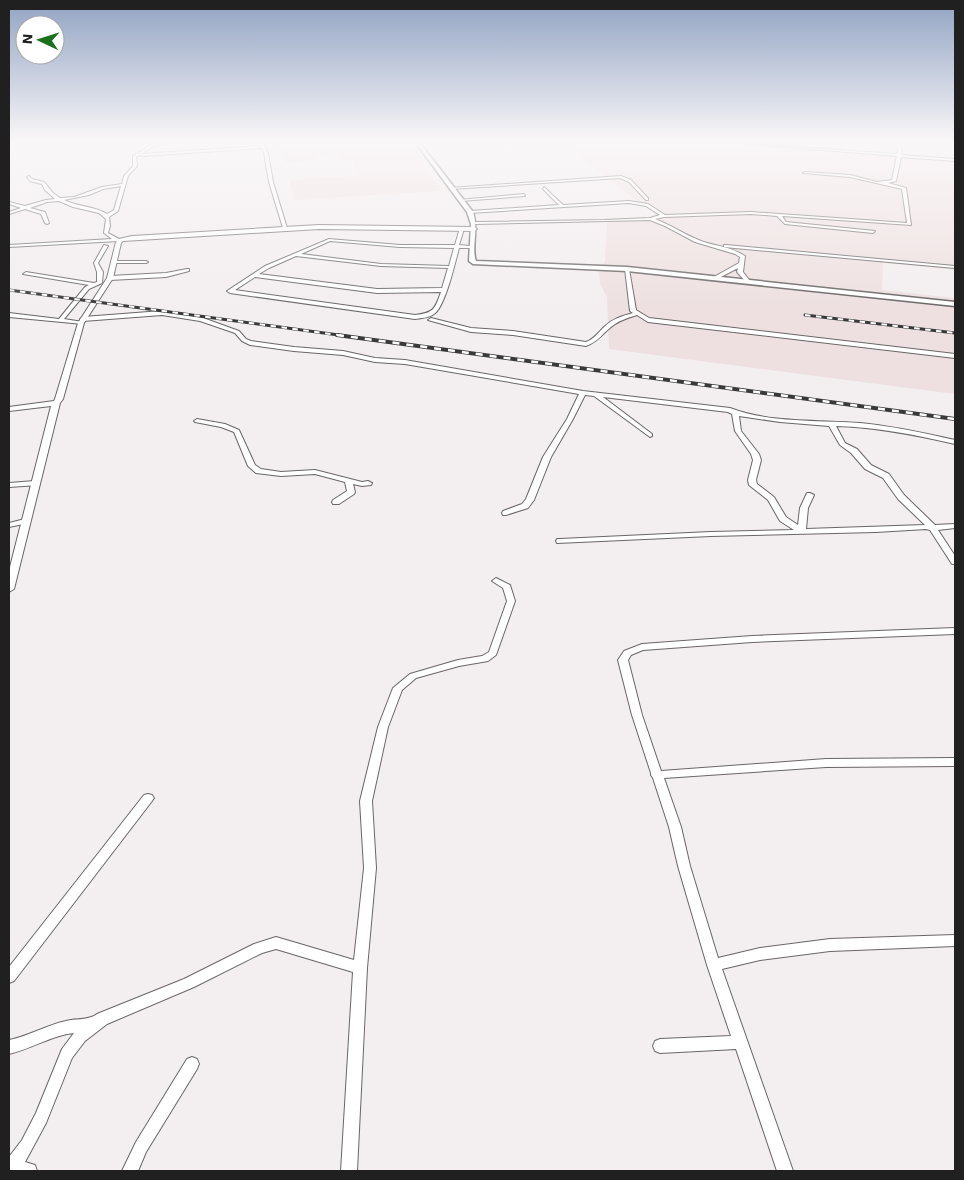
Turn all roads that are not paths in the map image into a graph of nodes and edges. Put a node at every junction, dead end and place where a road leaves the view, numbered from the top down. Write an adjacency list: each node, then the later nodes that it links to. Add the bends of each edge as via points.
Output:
1 (57, 198): 8 (street)
2 (68, 198): 8 (street)
3 (119, 198): 16 (street, via 116,211)
4 (276, 198): 21 (street)
5 (485, 198): 9 (street)
6 (554, 198): 11 (street)
7 (905, 198): 15 (street, via 909,224)
8 (59, 200): 12 (street); 16 (street)
9 (461, 200): 13 (main road)
10 (9, 203): 12 (street)
11 (562, 206): 13 (street); 17 (street, via 629,202 646,205)
12 (24, 208): 14 (street); 19 (street, via 43,213)
13 (470, 212): 20 (main road)
14 (9, 213)
15 (778, 215): 17 (street); 23 (street, via 784,223)
16 (107, 216): 24 (street, via 106,233)
17 (664, 216): 18 (street)
18 (650, 219): 20 (street); 25 (street)
19 (47, 223)
20 (475, 226): 22 (street); 29 (main road)
21 (285, 228): 22 (street); 24 (street)
22 (462, 229): 28 (street)
23 (873, 232)
24 (119, 240): 26 (street); 33 (street)
25 (709, 245): 30 (street); 32 (street)
26 (9, 246)
27 (106, 246): 45 (street, via 96,263 100,272 99,283)
28 (456, 246): 29 (street); 31 (street, via 400,246 329,240); 36 (street)
29 (470, 247): 38 (main road, via 472,261 483,265)
30 (763, 249): 32 (street, via 751,251); 37 (street)
31 (296, 254): 36 (street, via 381,264); 41 (street)
32 (743, 257): 35 (street)
33 (114, 262): 34 (street); 42 (street)
34 (146, 262)
35 (742, 264): 43 (street); 44 (street, via 740,272)
36 (449, 267): 46 (street)
37 (955, 267)
38 (627, 268): 43 (main road); 48 (street, via 631,306)
39 (187, 270): 42 (street, via 166,275)
40 (26, 274): 45 (street)
41 (254, 275): 46 (street, via 377,291); 46 (street, via 230,291 415,316 434,312)
42 (110, 278): 52 (street)
43 (715, 278): 44 (main road)
44 (747, 282): 47 (main road)
45 (92, 284): 51 (street)
46 (445, 290)
47 (955, 304)
48 (636, 314): 50 (street, via 623,316 586,344 471,330); 53 (street, via 657,322)
49 (9, 315): 51 (street)
50 (431, 320)
51 (60, 321): 52 (street)
52 (82, 321): 54 (street, via 162,313 201,319 237,332 250,343 405,362); 56 (street, via 60,399)
53 (955, 356)
54 (583, 393): 55 (street); 69 (street, via 547,457 530,500 525,506)
55 (594, 393): 58 (street, via 722,408); 61 (street)
56 (56, 403): 57 (street); 64 (street)
57 (9, 409)
58 (735, 413): 60 (street); 74 (street, via 738,431 756,454 753,485 771,499 783,518)
59 (197, 421): 63 (street, via 237,430 252,466 259,471 281,474 316,472)
60 (831, 424): 62 (street, via 890,429); 73 (street, via 842,444 868,467 886,476 901,497)
61 (650, 435)
62 (955, 442)
63 (348, 481): 65 (street); 68 (street, via 351,492)
64 (35, 483): 66 (street); 70 (street)
65 (368, 483)
66 (9, 485)
67 (810, 495): 74 (street, via 805,502)
68 (336, 502)
69 (506, 513)
70 (26, 521): 71 (street); 78 (street)
71 (9, 525)
72 (955, 526): 73 (street)
73 (934, 528): 74 (street); 76 (street)
74 (802, 531): 75 (street)
75 (560, 541)
76 (955, 562)
77 (496, 581): 85 (street, via 507,586 511,601 493,653 485,659 413,676 398,688 383,727 366,801 370,868)
78 (9, 589)
79 (955, 631): 81 (street, via 633,649 622,660)
80 (955, 762): 81 (street, via 826,763)
81 (656, 775): 84 (street)
82 (148, 798): 86 (street)
83 (955, 940): 84 (street, via 830,945 760,954)
84 (714, 965): 88 (street)
85 (360, 968): 87 (street, via 276,942); 95 (street)
86 (9, 977)
87 (97, 1023): 90 (street, via 66,1027); 92 (street, via 80,1036 68,1054 41,1118 27,1145)
88 (741, 1042): 89 (street); 96 (street)
89 (660, 1046)
90 (9, 1047)
91 (192, 1064): 94 (street, via 141,1147)
92 (11, 1165): 93 (street)
93 (29, 1171)
94 (130, 1171)
95 (349, 1171)
96 (785, 1171)

